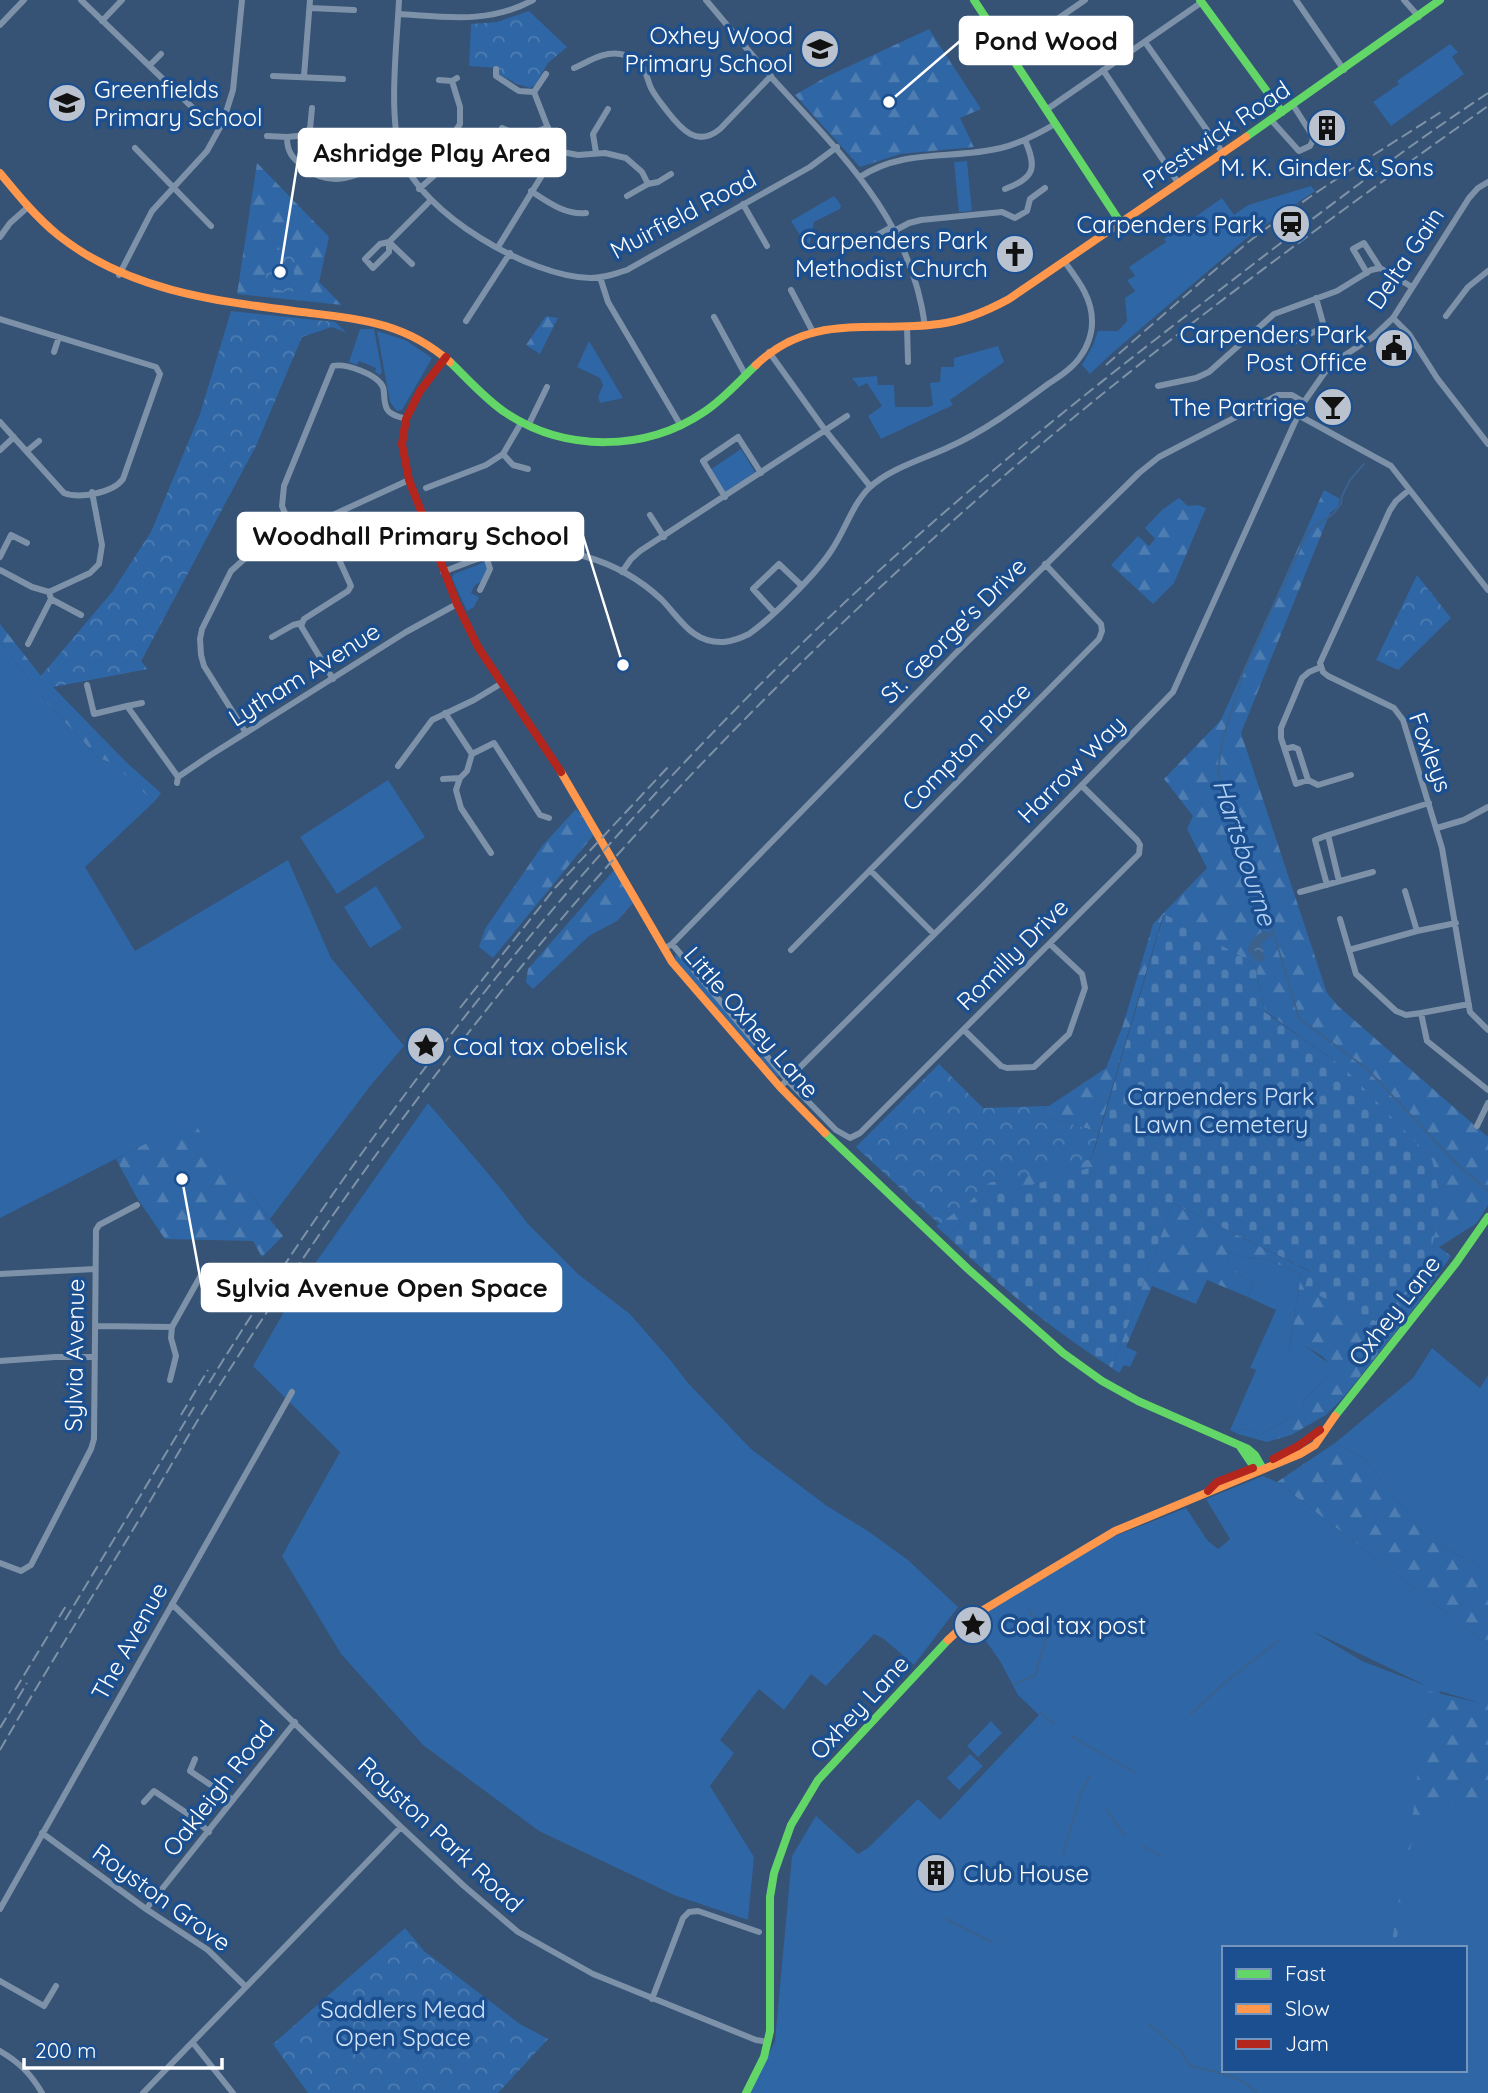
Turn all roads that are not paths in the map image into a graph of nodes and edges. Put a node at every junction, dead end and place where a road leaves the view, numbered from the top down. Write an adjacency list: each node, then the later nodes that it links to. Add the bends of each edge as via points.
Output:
1 (24, 0): 18 (street)
2 (80, 0): 19 (street)
3 (122, 0): 19 (street)
4 (242, 0): 41 (street, via 233,90)
5 (399, 0): 16 (street, Muirfield Road)
6 (533, 0): 16 (street, via 478,18)
7 (706, 0): 31 (street)
8 (974, 0): 21 (main road)
9 (1085, 0): 21 (street)
10 (1296, 0): 27 (street)
11 (1404, 0): 17 (street)
12 (1440, 0): 17 (main road, Prestwick Road)
13 (1201, 1): 20 (street); 39 (main road)
14 (310, 4): 15 (street); 30 (street)
15 (354, 10)
16 (399, 14): 55 (street, Muirfield Road, via 395,118)
17 (1419, 17): 27 (main road, Prestwick Road)
18 (1, 21)
19 (102, 21): 23 (street)
20 (1145, 42): 26 (street); 54 (street)
21 (1008, 53): 38 (main road)
22 (161, 54): 23 (street)
23 (149, 66): 41 (street, via 194,109)
24 (574, 68): 31 (street, via 607,54 633,58 679,127 700,137 720,129)
25 (496, 69): 34 (street, via 496,76 519,91)
26 (1104, 70): 38 (street); 63 (street)
27 (1344, 70): 35 (main road, Prestwick Road)
28 (546, 74): 34 (street)
29 (273, 76): 30 (street)
30 (304, 76): 32 (street)
31 (771, 76): 50 (street)
32 (343, 79)
33 (439, 80): 49 (street, via 454,79 460,107 459,128)
34 (534, 92): 43 (street)
35 (1293, 105): 39 (main road, Prestwick Road); 40 (street, via 1312,135 1310,146 1296,149)
36 (312, 108): 46 (street, via 307,135)
37 (608, 109): 53 (street, via 593,134)
38 (1046, 110): 42 (main road)
39 (1282, 112): 40 (main road, Prestwick Road)
40 (1272, 120): 54 (main road, Prestwick Road)
41 (223, 122): 64 (street, via 207,151)
42 (1055, 124): 47 (street); 74 (main road)
43 (548, 127): 44 (street, via 523,137); 52 (street)
44 (502, 128)
45 (267, 136): 46 (street)
46 (287, 137): 55 (street, via 288,152 302,166 318,177 338,181)
47 (1025, 140): 60 (street, via 991,150 897,160); 67 (street, via 1032,166 1024,179)
48 (435, 142): 49 (street)
49 (445, 147): 56 (street)
50 (837, 147): 60 (street); 71 (street, Muirfield Road)
51 (135, 148): 64 (street)
52 (557, 151): 53 (street); 68 (street)
53 (596, 153): 62 (street, via 626,158)
54 (1223, 153): 63 (main road, Prestwick Road)
55 (401, 157): 66 (street, Muirfield Road)
56 (441, 158): 57 (street, via 468,172); 66 (street, via 437,173)
57 (491, 161)
58 (0, 173): 72 (main road, Prestwick Road)
59 (671, 174): 62 (street)
60 (860, 177): 76 (street)
61 (1488, 182): 89 (street, Delta Gain, via 1469,198)
62 (648, 184): 69 (street)
63 (1179, 184): 74 (main road, Prestwick Road)
64 (172, 188): 75 (street); 87 (street, via 146,220)
65 (1045, 188): 76 (street, via 1030,199 1027,211 1015,218 1002,212 921,220)
66 (419, 189): 70 (street, Muirfield Road)
67 (1004, 189)
68 (531, 191): 73 (street, via 552,206); 80 (street)
69 (627, 196)
70 (430, 201): 80 (street, Muirfield Road); 83 (street, via 390,242)
71 (743, 204): 79 (street); 88 (street, Muirfield Road, via 627,270)
72 (28, 206): 77 (street); 87 (main road, Prestwick Road, via 73,247)
73 (586, 213)
74 (1121, 222): 82 (main road, Prestwick Road)
75 (211, 226)
76 (893, 229): 78 (street); 98 (street, via 919,290)
77 (0, 237)
78 (859, 245)
79 (767, 246)
80 (498, 247): 81 (street, Muirfield Road)
81 (510, 253): 88 (street, Muirfield Road, via 577,277); 96 (street)
82 (1064, 261): 98 (main road, Prestwick Road, via 988,310); 126 (street, via 1091,306 1090,336 1079,360 986,427)
83 (412, 264)
84 (1380, 268): 86 (street); 86 (street, via 1364,243 1353,249); 89 (street)
85 (1488, 271): 92 (street, via 1468,287)
86 (1367, 273): 91 (street)
87 (119, 275): 104 (main road, Prestwick Road, via 192,297 376,322 415,337)
88 (600, 277): 115 (street, via 608,302)
89 (1412, 288): 94 (street, Delta Gain)
90 (791, 290): 99 (street)
91 (1316, 298): 101 (street, via 1323,323 1320,329); 108 (street, via 1275,314 1209,372)
92 (1446, 316)
93 (714, 317): 106 (street)
94 (1393, 318): 109 (street, Delta Gain, via 1325,372); 119 (street)
95 (0, 319): 100 (street)
96 (466, 321)
97 (907, 326): 98 (main road, Prestwick Road); 99 (main road, Prestwick Road); 105 (street)
98 (925, 326)
99 (813, 332): 103 (main road, Prestwick Road)
100 (59, 337): 102 (street); 129 (street, via 160,371 123,479 110,489)
101 (1291, 343)
102 (54, 352)
103 (769, 352): 106 (main road, Prestwick Road); 116 (street)
104 (446, 357): 112 (main road, Little Oxhey Lane); 114 (main road, Prestwick Road, via 494,405)
105 (908, 362)
106 (745, 374): 115 (main road, Prestwick Road, via 713,406)
107 (547, 387): 114 (street)
108 (1158, 387)
109 (1304, 402): 110 (street, Delta Gain); 140 (street, St. George's Drive, via 1292,395 1278,395 1160,457)
110 (1298, 415): 128 (street, via 1387,463); 171 (street, Harrow Way, via 1179,683)
111 (847, 416): 116 (street)
112 (406, 419): 125 (main road, Little Oxhey Lane, via 402,444); 134 (street, via 386,408 383,388 375,378 333,366 284,486 282,506)
113 (0, 422): 117 (street)
114 (525, 424): 115 (main road, Prestwick Road, via 575,440 607,443); 122 (street)
115 (681, 426)
116 (825, 430): 124 (street); 126 (street)
117 (14, 438): 120 (street); 121 (street)
118 (39, 441): 121 (street)
119 (1488, 444)
120 (0, 450)
121 (27, 451): 129 (street, via 64,493)
122 (503, 454): 123 (street, via 513,465); 127 (street)
123 (528, 469)
124 (761, 473): 130 (street); 130 (street, via 738,438 703,461)
125 (409, 480): 132 (street); 142 (main road, Little Oxhey Lane)
126 (870, 486): 144 (street, via 829,554)
127 (426, 488)
128 (1409, 490): 146 (street); 154 (street, via 1390,510 1321,657)
129 (92, 492): 147 (street, via 102,557 95,570)
130 (725, 497): 135 (street)
131 (650, 515): 135 (street)
132 (321, 520): 134 (street); 151 (street, via 351,586)
133 (569, 528): 137 (street)
134 (293, 533): 162 (street, via 234,566 201,634 204,666)
135 (664, 537): 143 (street, via 635,555)
136 (27, 543): 139 (street, via 11,535)
137 (566, 552): 138 (street, via 528,549); 143 (street)
138 (486, 556): 142 (street); 145 (street, via 490,569)
139 (0, 557)
140 (1045, 564): 178 (street, Compton Place, via 1099,621 1102,634); 189 (street, St. George's Drive)
141 (0, 570): 147 (street)
142 (443, 572): 148 (main road, Little Oxhey Lane)
143 (622, 572): 149 (street, via 660,599 689,631 711,641 738,639)
144 (801, 585): 149 (street); 149 (street, via 779,564 753,589)
145 (480, 590)
146 (1488, 590)
147 (50, 596): 150 (street); 153 (street)
148 (457, 604): 155 (street, Lytham Avenue); 156 (main road, Little Oxhey Lane)
149 (774, 612)
150 (81, 615)
151 (301, 624): 152 (street); 155 (street)
152 (272, 637)
153 (28, 644)
154 (1321, 667): 164 (street, via 1300,681 1281,728); 172 (street, Foxleys, via 1328,676 1398,711)
155 (333, 679): 162 (street, Lytham Avenue)
156 (502, 683): 160 (street); 189 (main road, Little Oxhey Lane)
157 (88, 685): 159 (street, via 94,714)
158 (142, 703): 159 (street)
159 (127, 706): 162 (street, Lytham Avenue, via 178,780)
160 (445, 713): 165 (street); 166 (street, via 432,720)
161 (495, 732): 163 (street)
162 (246, 733)
163 (494, 743): 165 (street); 174 (street, via 540,816)
164 (1284, 749): 170 (street, via 1298,749); 170 (street, via 1296,784)
165 (472, 754): 168 (street)
166 (398, 766)
167 (1351, 775): 170 (street, via 1318,785)
168 (460, 778): 169 (street); 177 (street, via 456,790 461,808)
169 (443, 779)
170 (1308, 780)
171 (1082, 786): 187 (street, Harrow Way); 188 (street, Romilly Drive, via 1137,840 1140,850)
172 (1429, 803): 175 (street, Foxleys); 176 (street)
173 (1488, 807): 175 (street, Foxleys)
174 (549, 818)
175 (1437, 828): 185 (street)
176 (1328, 835): 180 (street); 181 (street, via 1315,839)
177 (491, 853)
178 (870, 870): 187 (street); 190 (street, Compton Place)
179 (1373, 872): 180 (street)
180 (1339, 881): 181 (street)
181 (1327, 885): 183 (street)
182 (1405, 891): 186 (street)
183 (1300, 892)
184 (1340, 919): 191 (street)
185 (1456, 923): 186 (street); 192 (street)
186 (1417, 931): 191 (street)
187 (934, 934): 196 (street, Harrow Way)
188 (1050, 944): 194 (street, Romilly Drive); 194 (street, via 1085,980 1067,1037 1037,1065 1007,1068)
189 (668, 946): 196 (street, Little Oxhey Lane); 197 (main road, Little Oxhey Lane, via 691,986)
190 (791, 950)
191 (1349, 950): 193 (street, via 1356,974 1366,986 1399,1013)
192 (1469, 1004): 193 (street); 195 (street, via 1472,1015)
193 (1421, 1013): 198 (street, via 1427,1041)
194 (964, 1030): 201 (street, Romilly Drive, via 860,1133 853,1138)
195 (1488, 1030)
196 (788, 1080): 197 (street, Harrow Way); 201 (street, Little Oxhey Lane)
197 (780, 1087): 213 (main road, Little Oxhey Lane, via 968,1269 1063,1353 1138,1401)
198 (1488, 1090)
199 (1488, 1103): 200 (street)
200 (1478, 1126)
201 (843, 1136)
202 (137, 1205): 204 (street, Sylvia Avenue, via 99,1225)
203 (1488, 1217): 214 (main road, Oxhey Lane, via 1328,1424)
204 (95, 1269): 205 (street); 207 (street, Sylvia Avenue)
205 (0, 1274)
206 (204, 1274): 208 (street)
207 (95, 1326): 208 (street); 209 (street, Sylvia Avenue)
208 (172, 1327): 211 (street, via 176,1356)
209 (95, 1357): 210 (street); 217 (street, Sylvia Avenue, via 91,1449 31,1565 22,1570)
210 (0, 1361)
211 (170, 1380)
212 (292, 1392): 218 (street, The Avenue)
213 (1243, 1451): 214 (main road, Little Oxhey Lane); 215 (main road)
214 (1259, 1469): 215 (main road, Oxhey Lane); 216 (main road, Oxhey Lane)
215 (1236, 1475): 216 (main road, Oxhey Lane, via 1217,1482)
216 (1208, 1492): 233 (main road, Oxhey Lane, via 1115,1531 975,1615 818,1780 791,1825 774,1873)
217 (0, 1563)
218 (172, 1604): 219 (street, Royston Park Road); 225 (street, The Avenue)
219 (295, 1722): 221 (street, Oakleigh Road); 223 (street, Royston Park Road)
220 (195, 1759): 221 (street, via 190,1771)
221 (233, 1800): 224 (street, Oakleigh Road)
222 (144, 1802): 224 (street, via 154,1791)
223 (401, 1827): 231 (street); 232 (street, Royston Park Road, via 518,1932 593,1974)
224 (209, 1832): 227 (street, Oakleigh Road)
225 (42, 1833): 226 (street, The Avenue); 227 (street, Royston Grove)
226 (0, 1909)
227 (146, 1909): 231 (street, Royston Grove, via 208,1950)
228 (759, 1932): 232 (street, via 689,1912 682,1918)
229 (0, 1981): 230 (street, via 44,2006)
230 (56, 1986)
231 (246, 1987): 234 (street)
232 (652, 1999): 233 (street, Royston Park Road)
233 (768, 2042): 239 (main road, Oxhey Lane)
234 (192, 2043): 237 (street); 238 (street)
235 (0, 2050): 236 (street, via 30,2073)
236 (42, 2093)
237 (143, 2093)
238 (233, 2093)
239 (746, 2093)

